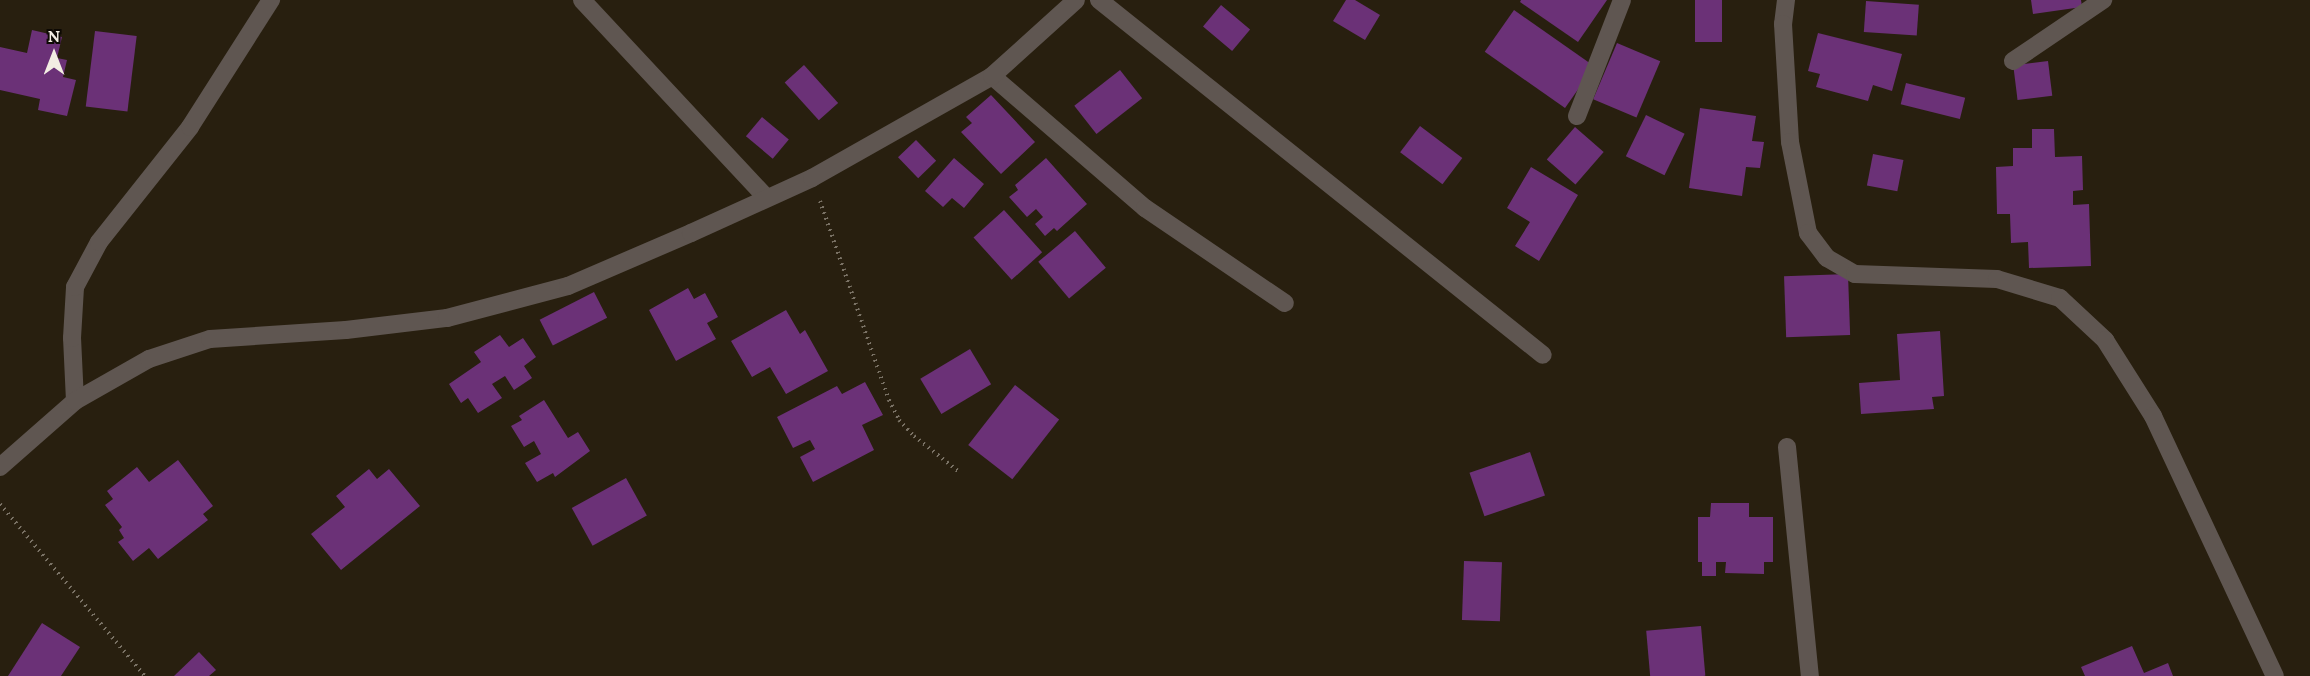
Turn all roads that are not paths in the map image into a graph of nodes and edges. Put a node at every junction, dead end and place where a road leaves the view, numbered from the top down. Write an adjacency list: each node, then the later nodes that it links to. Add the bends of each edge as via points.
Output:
1 (271, 0): 14 (street, via 190,127 99,242 75,287)
2 (582, 0): 11 (street)
3 (1076, 0): 9 (street)
4 (1099, 0): 13 (street)
5 (1622, 0): 10 (street)
6 (1786, 0): 18 (street, via 1783,24 1790,142 1808,233 1827,258 1855,274 1997,279 2060,298 2105,340 2153,416)
7 (2103, 0): 8 (street)
8 (2013, 61)
9 (992, 76): 11 (street, via 812,178); 12 (street, via 1145,208)
10 (1577, 116)
11 (766, 197): 14 (street, via 568,286 447,318 346,330 210,339 149,358)
12 (1285, 303)
13 (1543, 355)
14 (75, 402): 16 (street)
15 (1787, 447): 17 (street)
16 (0, 467)
17 (1810, 676)
18 (2275, 676)

